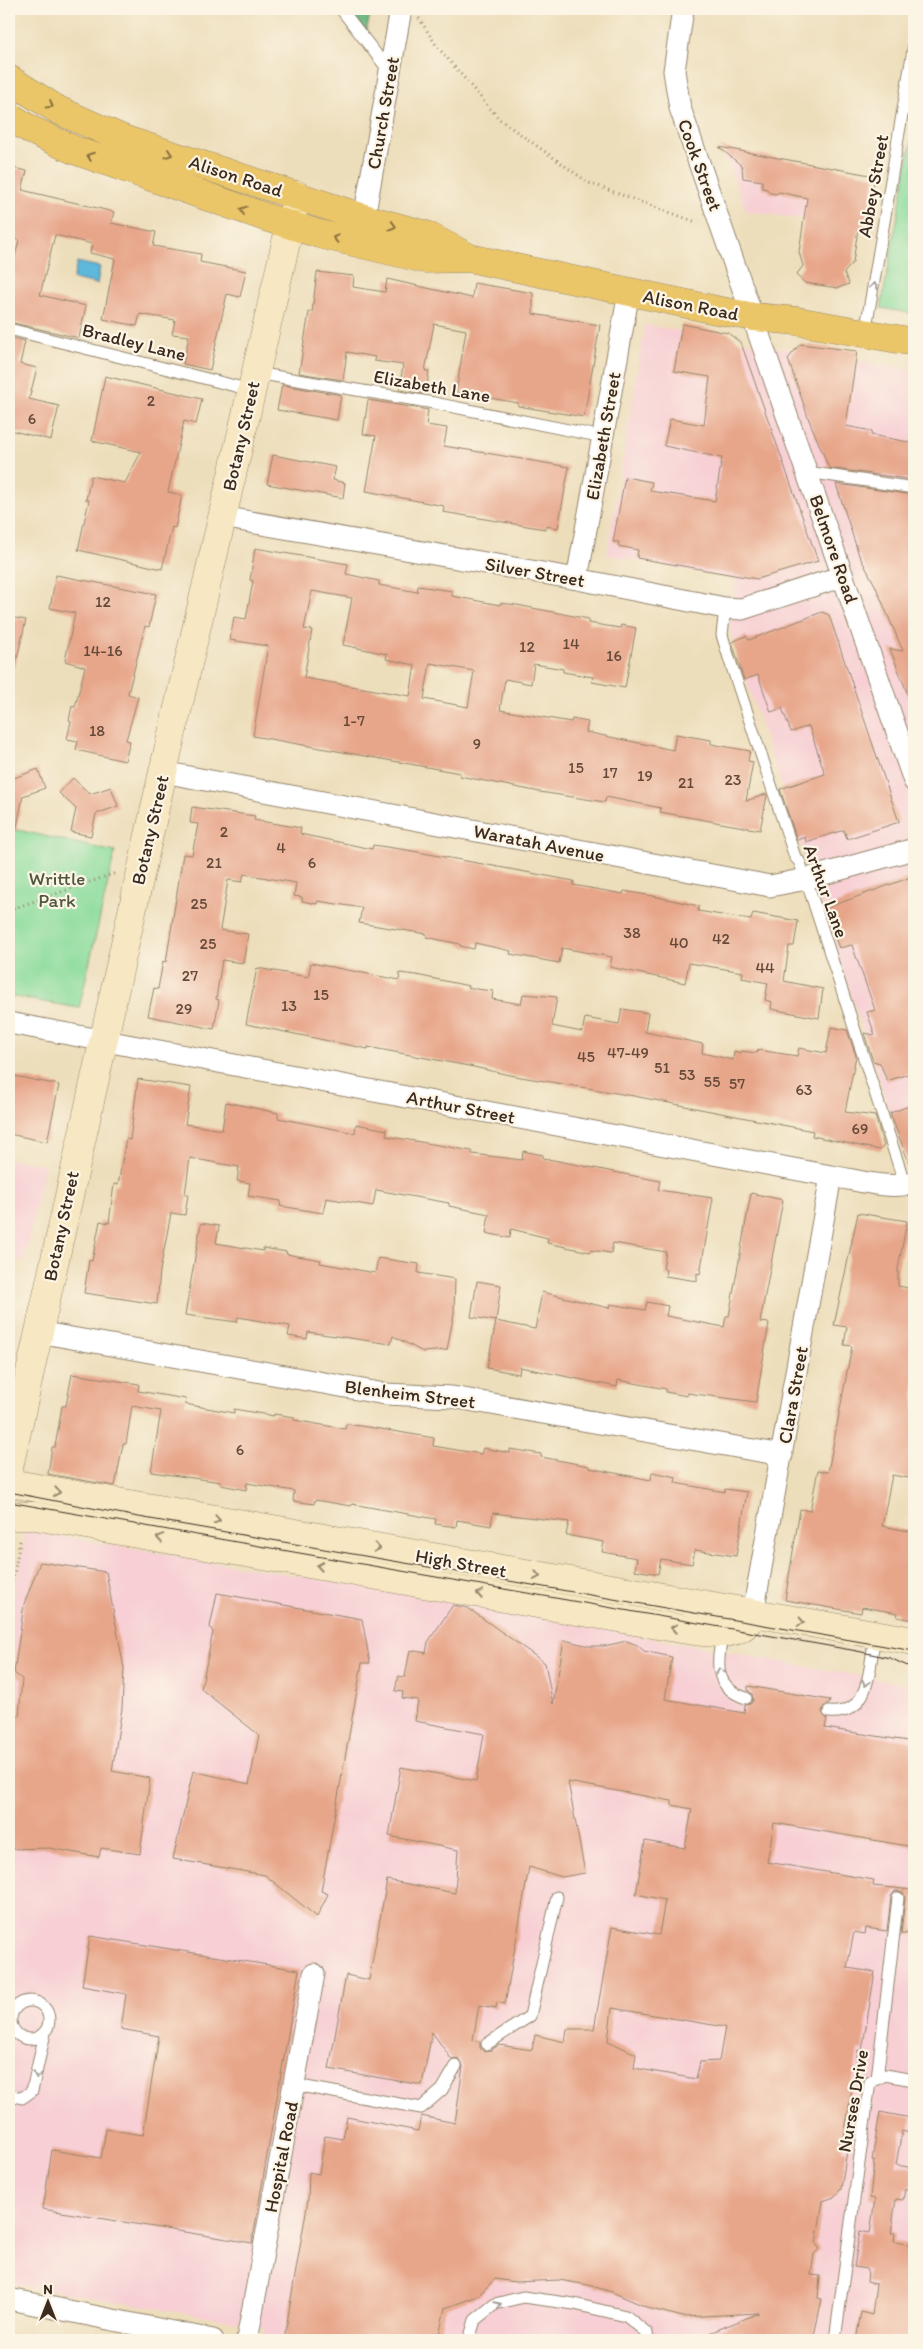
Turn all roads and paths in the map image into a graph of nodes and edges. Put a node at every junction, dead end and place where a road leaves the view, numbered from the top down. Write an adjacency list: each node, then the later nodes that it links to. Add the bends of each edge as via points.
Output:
1 (340, 9): 5 (lane)
2 (683, 9): 14 (street, Cook Street, via 674,71 676,96)
3 (409, 12): 5 (street, Church Street); 10 (path, via 499,118 589,182)
4 (914, 44): 16 (lane, Abbey Street, one-way to 4)
5 (390, 72): 9 (street, Church Street)
6 (9, 79): 8 (main road, Alison Road, one-way to 8, via 58,110 123,139)
7 (9, 116): 11 (main road, Alison Road, one-way to 7, via 74,150)
8 (297, 196): 9 (main road, Alison Road); 11 (street, Botany Street)
9 (364, 218): 12 (main road, Alison Road, one-way to 12, via 426,235)
10 (696, 222)
11 (290, 225): 12 (main road, Alison Road, one-way to 11, via 425,259); 18 (street, Botany Street)
12 (470, 258): 13 (main road, Alison Road)
13 (630, 292): 14 (main road, Alison Road); 19 (street, Elizabeth Street)
14 (754, 317): 16 (main road, Alison Road, via 797,321); 20 (street, Belmore Road)
15 (9, 329): 18 (lane, Bradley Lane)
16 (865, 334): 17 (main road, Alison Road)
17 (914, 342)
18 (253, 381): 19 (lane, Elizabeth Lane, via 434,403); 22 (street, Botany Street)
19 (603, 436): 24 (street, Elizabeth Street)
20 (807, 472): 21 (lane); 23 (street, Belmore Road)
21 (914, 488)
22 (222, 517): 24 (street, Silver Street); 26 (street, Botany Street)
23 (843, 576): 25 (street, Silver Street, via 742,609); 27 (street, Belmore Road)
24 (577, 579): 25 (street, Silver Street)
25 (725, 608): 30 (lane, Arthur Lane, via 722,635 728,658 795,857 800,861)
26 (163, 772): 30 (street, Waratah Avenue, via 770,886); 33 (street, Botany Street)
27 (914, 781)
28 (914, 849): 30 (street, Waratah Avenue)
29 (116, 873): 31 (path)
30 (806, 879): 35 (lane, Arthur Lane)
31 (9, 910)
32 (9, 1023): 33 (street, Arthur Street)
33 (103, 1040): 34 (street, Arthur Street); 36 (street, Botany Street)
34 (831, 1176): 35 (street, Arthur Street, via 884,1185); 37 (street, Clara Street)
35 (909, 1184)
36 (38, 1332): 37 (street, Blenheim Street, via 385,1394 452,1397); 38 (street, Botany Street)
37 (782, 1454): 43 (street, Clara Street)
38 (9, 1467)
39 (9, 1483): 43 (street, High Street, one-way to 43)
40 (9, 1516): 44 (street, High Street, one-way to 40, via 682,1629 35,1516)
41 (20, 1541): 42 (path)
42 (9, 1601)
43 (753, 1613): 44 (street, via 741,1628); 45 (street, High Street, one-way to 45)
44 (723, 1633): 47 (lane, one-way to 44, via 728,1687 720,1675 718,1656)
45 (875, 1635): 46 (street, High Street); 48 (lane, one-way to 48, via 859,1702 845,1712)
46 (914, 1642)
47 (746, 1698)
48 (829, 1712)
49 (557, 1897): 54 (lane, via 530,2016)
50 (898, 1898): 56 (lane, Nurses Drive)
51 (314, 1974): 58 (street, Hospital Road)
52 (11, 2029): 53 (lane, via 22,2038 30,2039); 53 (lane, via 13,2012 18,2005 35,2002 49,2017)
53 (45, 2032): 59 (lane, one-way to 59, via 32,2091 22,2098)
54 (487, 2044)
55 (456, 2066): 58 (lane, via 442,2090 421,2108)
56 (877, 2078): 57 (lane, via 885,2075); 65 (lane, Nurses Drive, via 870,2082)
57 (914, 2080)
58 (295, 2085): 62 (street, Hospital Road)
59 (9, 2095)
60 (9, 2299): 61 (street)
61 (213, 2340)
62 (246, 2340)
63 (469, 2340): 64 (lane, one-way to 64, via 475,2320 495,2304 523,2297 626,2316 646,2333)
64 (648, 2340)
65 (835, 2340)

